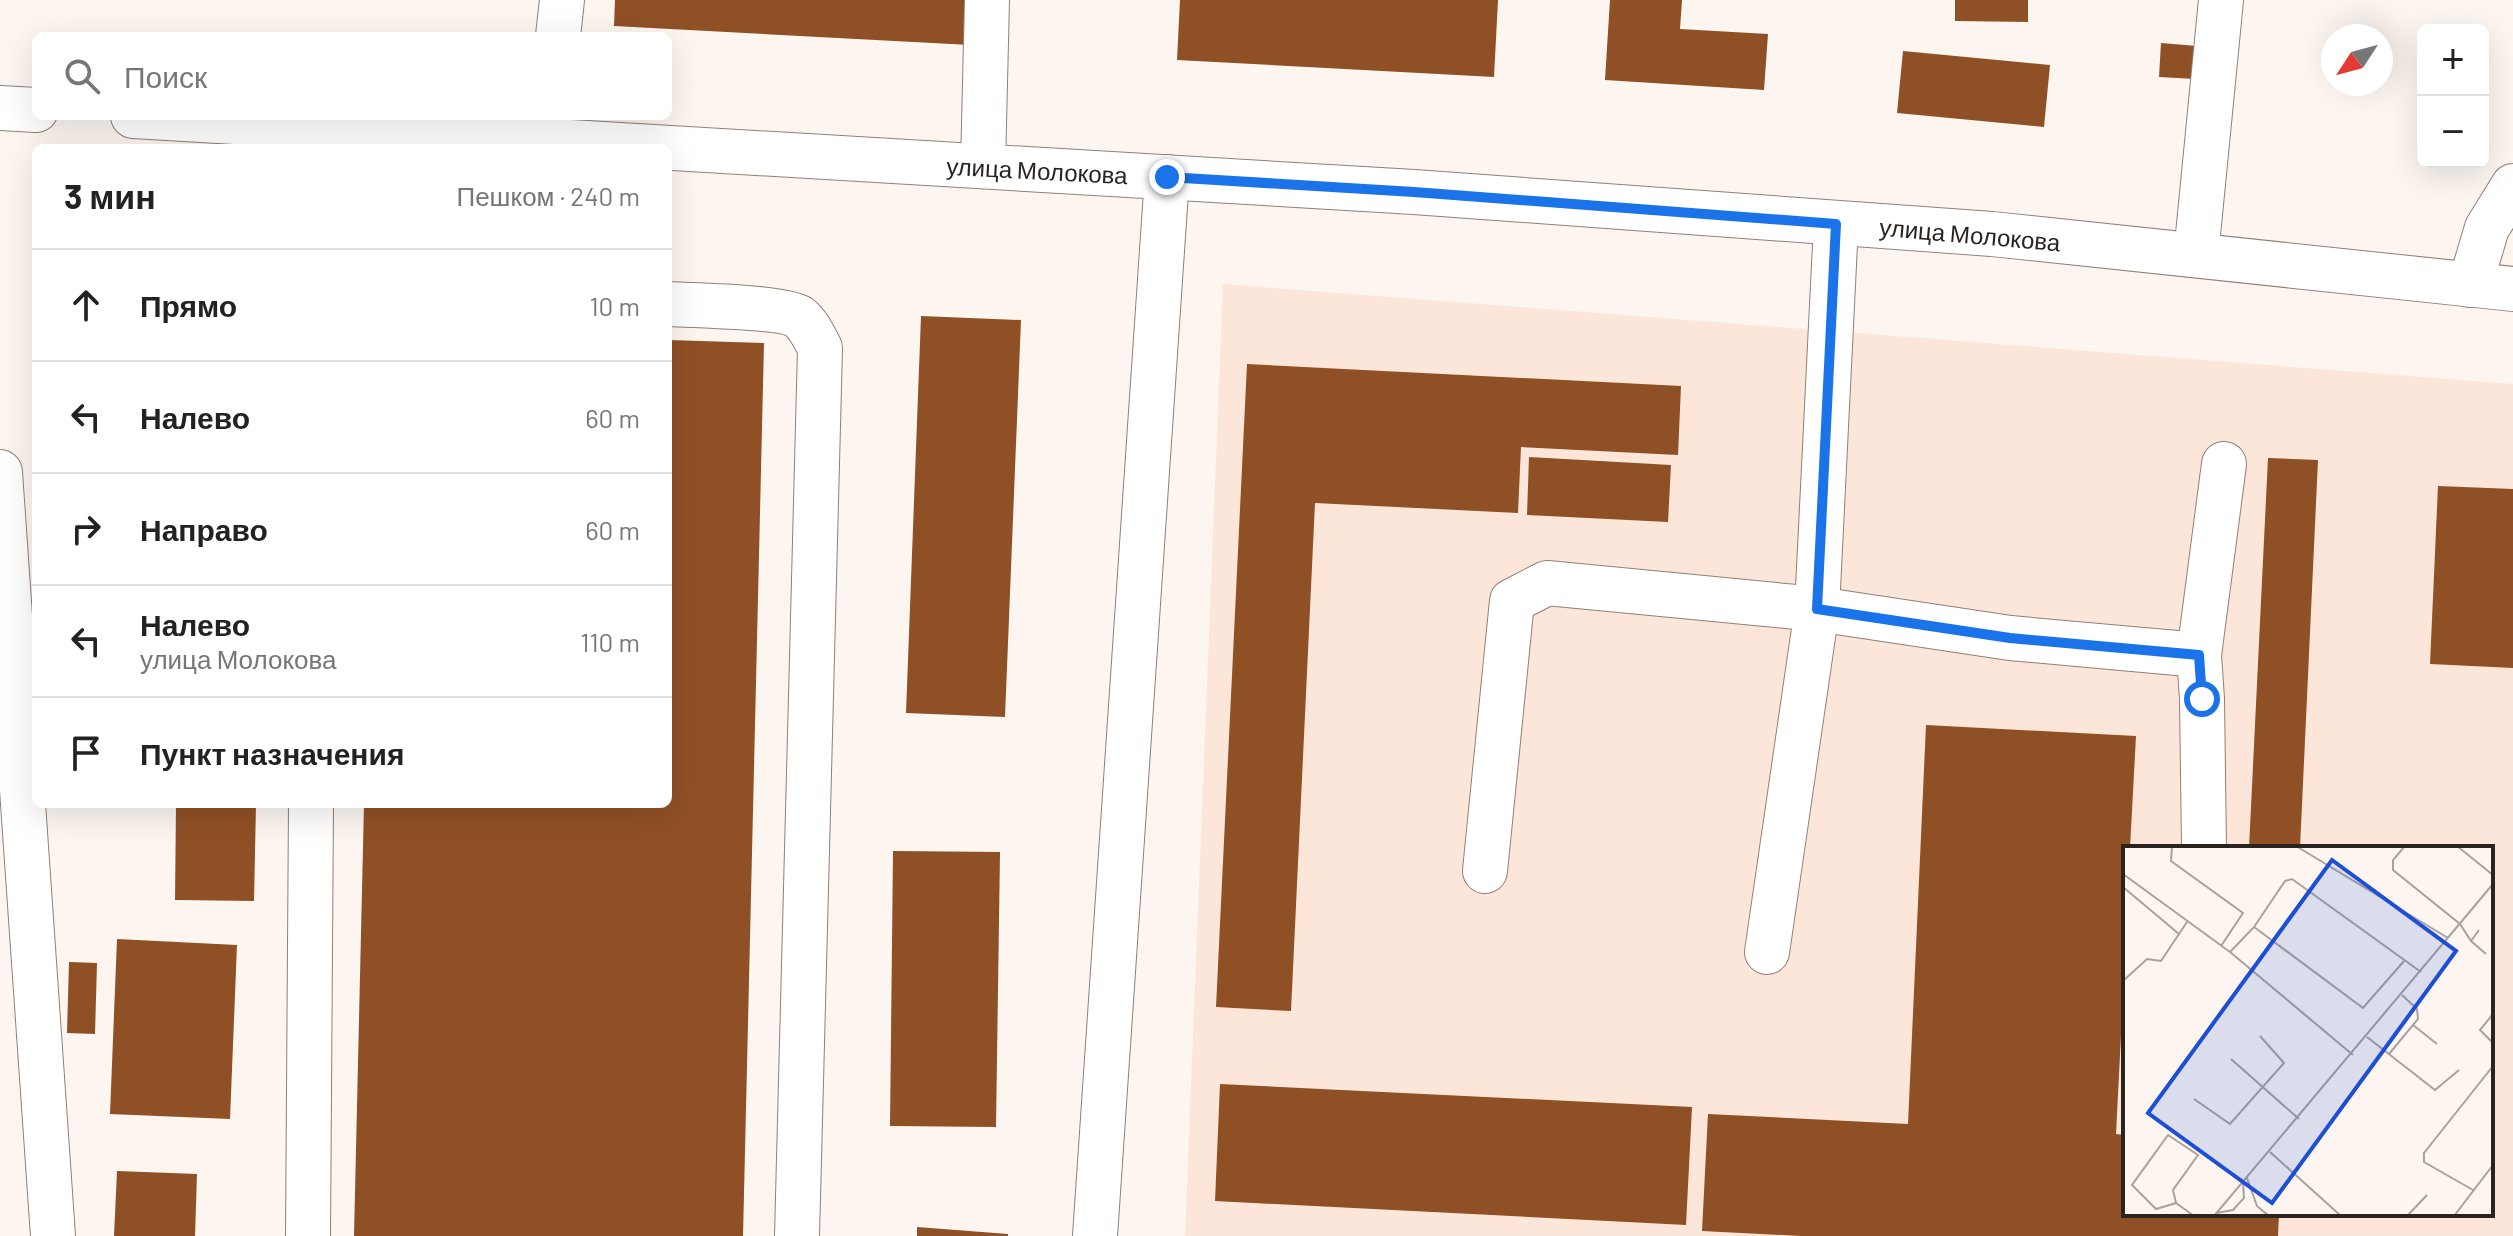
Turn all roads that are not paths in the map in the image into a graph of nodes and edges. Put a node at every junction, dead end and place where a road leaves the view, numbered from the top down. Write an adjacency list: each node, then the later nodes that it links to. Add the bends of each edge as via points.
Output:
1 (562, 0): 4 (street)
2 (987, 0): 10 (street)
3 (2221, 0): 14 (street)
4 (558, 32)
5 (0, 108): 6 (street)
6 (32, 110)
7 (165, 120): 9 (street, улица Молокова)
8 (548, 128): 9 (street, улица Молокова); 10 (street, улица Молокова)
9 (303, 137)
10 (983, 166): 11 (street, улица Молокова)
11 (1167, 177): 13 (street, улица Молокова); 29 (street)
12 (2513, 186): 15 (street, via 2487,228)
13 (1836, 224): 14 (street, улица Молокова); 20 (street)
14 (2196, 255): 15 (street, улица Молокова)
15 (2470, 285): 16 (street, улица Молокова)
16 (2513, 289)
17 (672, 304): 28 (street, via 797,315 820,348)
18 (2224, 464): 21 (street)
19 (0, 472): 26 (street)
20 (1817, 609): 21 (street, via 2010,638); 24 (street, via 1547,583 1512,601); 25 (street)
21 (2199, 655): 23 (street)
22 (311, 808): 27 (street)
23 (2204, 846)
24 (1485, 871)
25 (1767, 952)
26 (53, 1236)
27 (308, 1236)
28 (797, 1236)
29 (1095, 1236)

